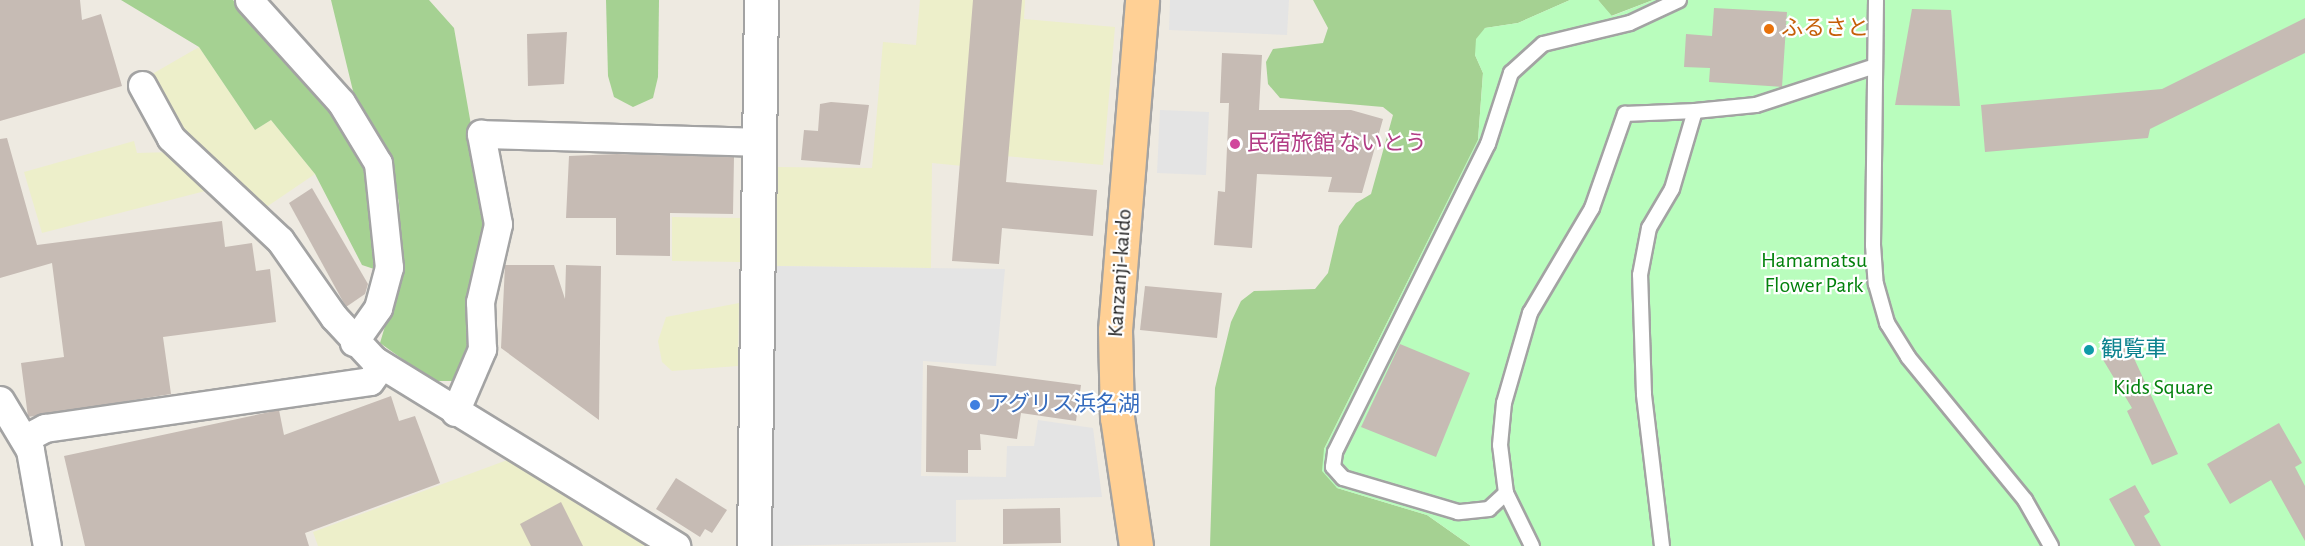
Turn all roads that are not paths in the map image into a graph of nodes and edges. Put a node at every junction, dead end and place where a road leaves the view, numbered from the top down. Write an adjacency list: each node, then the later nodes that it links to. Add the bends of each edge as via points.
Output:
1 (249, 0): 10 (street, via 342,102 378,163 389,267 378,308)
2 (761, 0): 9 (street)
3 (1142, 0): 19 (main road, Kanzanji-kaido, via 1114,330 1121,462)
4 (1679, 0): 15 (lane, via 1630,22 1544,44 1511,73 1488,144 1335,452 1333,467 1343,478 1458,512 1489,509)
5 (1876, 0): 6 (lane)
6 (1875, 66): 8 (lane, via 1745,107); 22 (lane, via 1873,245 1876,284 1887,323 1908,357 2025,500)
7 (142, 85): 10 (street, via 171,138 280,240)
8 (1695, 111): 15 (lane, via 1625,114 1605,180 1539,296 1515,358 1500,445); 21 (lane, via 1672,189 1649,228 1640,275 1644,394)
9 (759, 142): 13 (street, via 481,134 498,224 480,302 482,349); 18 (street)
10 (354, 342): 11 (street)
11 (381, 366): 13 (street); 14 (street, via 370,381 45,428)
12 (0, 400): 14 (street)
13 (454, 412): 17 (street)
14 (24, 439): 16 (street)
15 (1506, 493): 20 (lane)
16 (47, 546)
17 (676, 546)
18 (754, 546)
19 (1136, 546)
20 (1532, 546)
21 (1662, 546)
22 (2051, 546)

